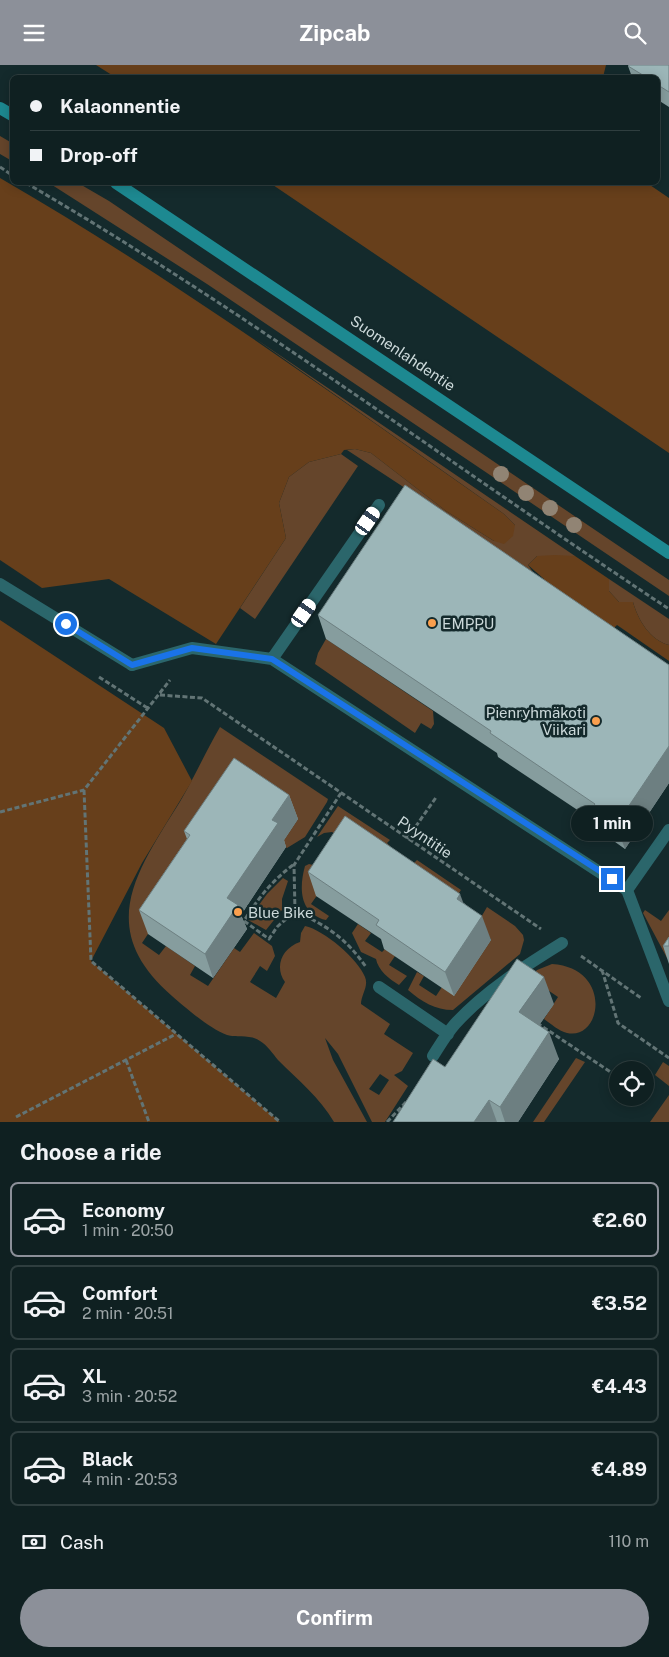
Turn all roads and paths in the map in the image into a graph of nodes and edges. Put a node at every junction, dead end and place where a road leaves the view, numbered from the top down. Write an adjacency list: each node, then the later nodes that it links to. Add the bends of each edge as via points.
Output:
1 (29, 185): 6 (path, via 259,329)
2 (119, 185): 4 (main road, Suomenlahdentie)
3 (379, 505): 7 (street)
4 (669, 553)
5 (0, 584): 7 (street, via 132,665 192,648)
6 (669, 609)
7 (272, 659): 15 (street)
8 (84, 790): 9 (path, Pyyntitie, via 160,695 202,698); 10 (path); 23 (path, via 91,961)
9 (341, 793): 13 (path, Pyyntitie); 14 (path)
10 (0, 812)
11 (420, 820): 13 (path)
12 (669, 830): 15 (street)
13 (407, 839): 17 (path, Pyyntitie)
14 (294, 865): 16 (path); 16 (path, via 275,879 244,921 269,939)
15 (627, 890): 20 (street)
16 (295, 911): 19 (path, via 324,925 346,941)
17 (562, 943): 18 (path, Pyyntitie); 24 (street, via 526,965 454,1024)
18 (602, 970): 21 (path, Pyyntitie); 26 (path, via 618,1023)
19 (379, 987): 24 (street)
20 (669, 1001)
21 (647, 1003)
22 (530, 1019): 28 (path)
23 (176, 1033): 27 (path); 32 (path)
24 (448, 1034): 25 (street)
25 (433, 1056)
26 (669, 1057)
27 (126, 1059): 30 (path); 31 (path)
28 (609, 1071)
29 (410, 1098): 33 (path)
30 (16, 1117)
31 (149, 1122)
32 (280, 1122)
33 (387, 1122)

